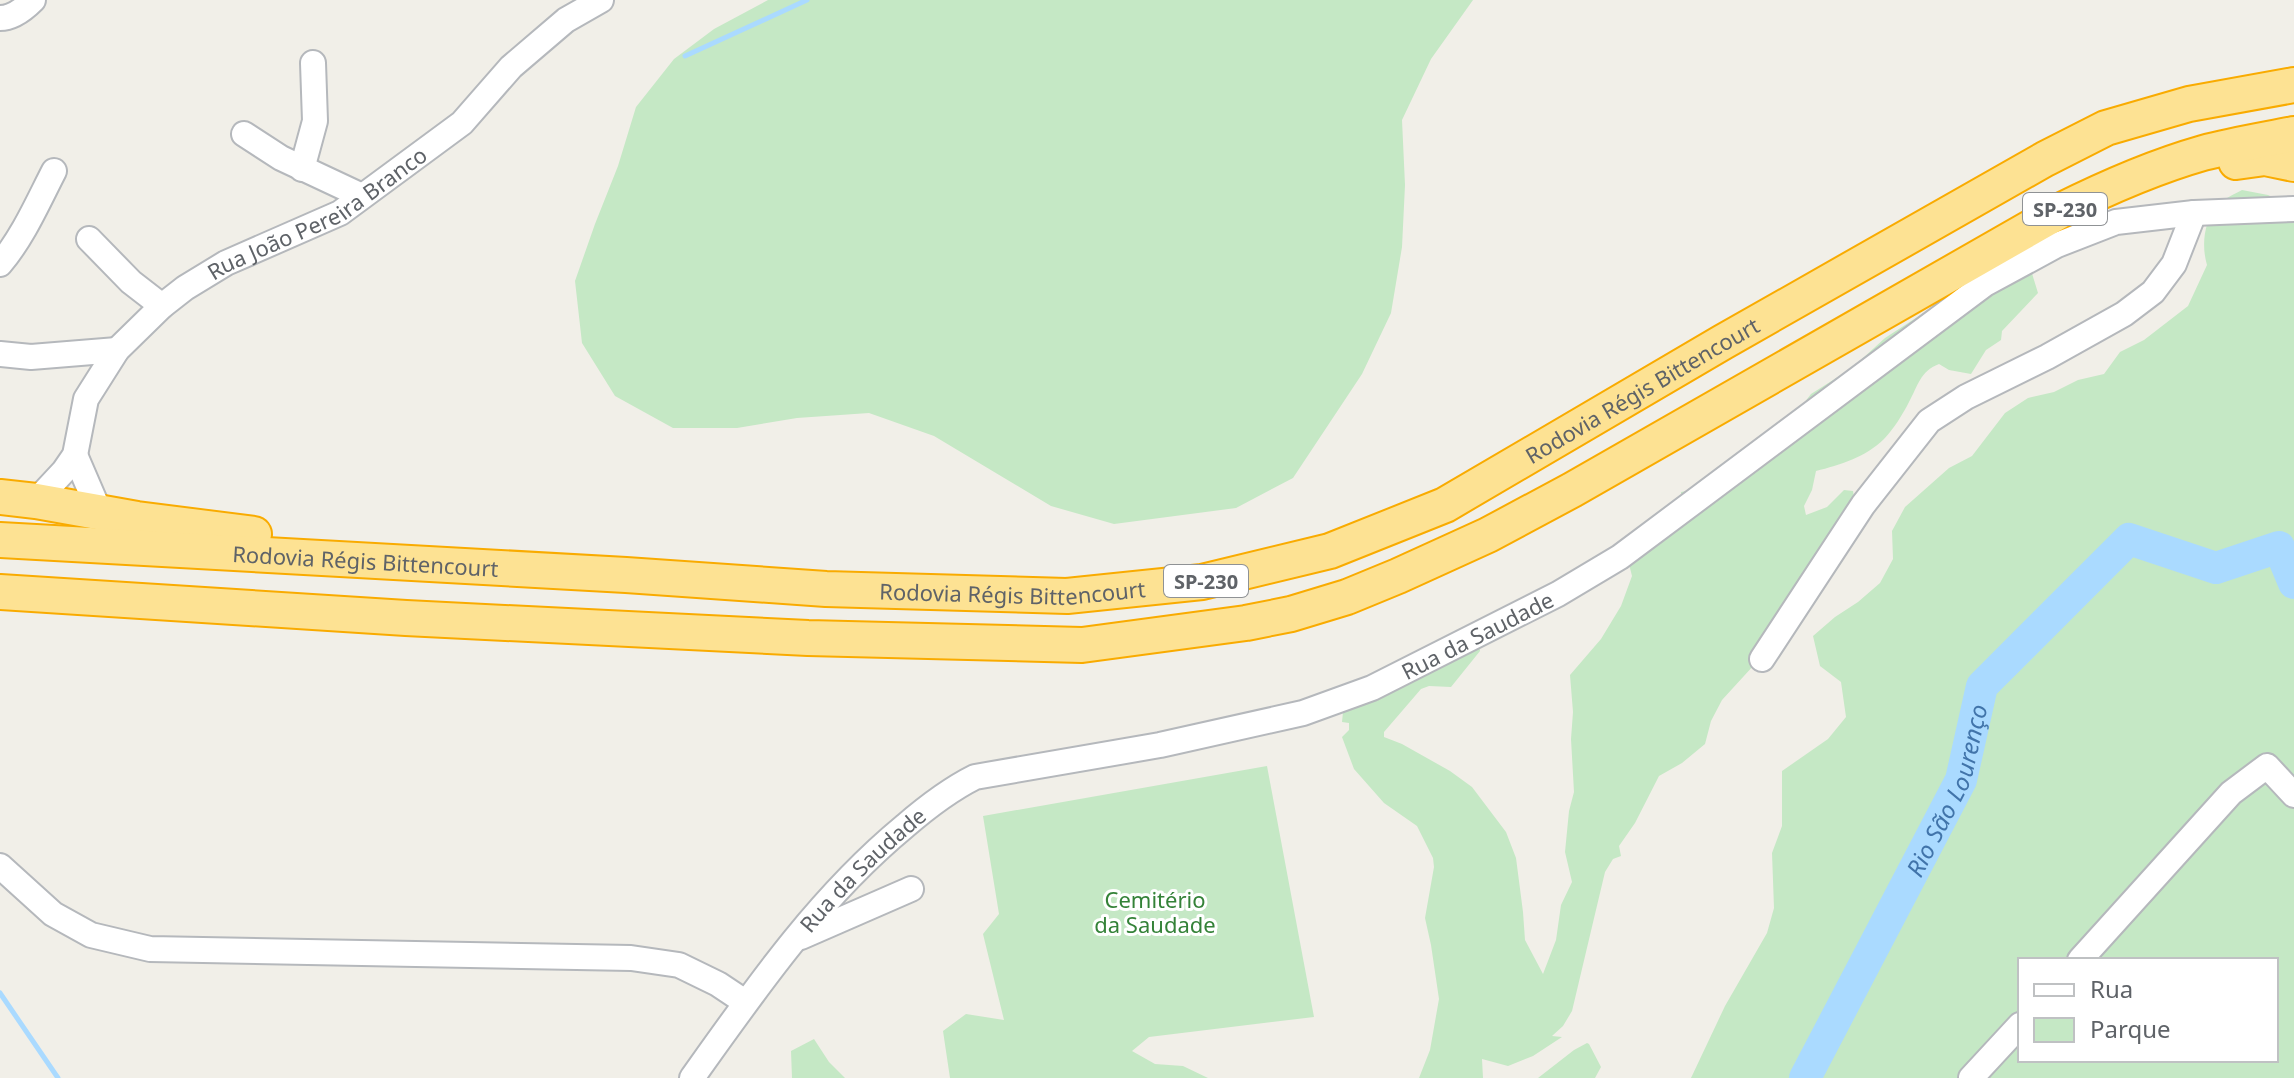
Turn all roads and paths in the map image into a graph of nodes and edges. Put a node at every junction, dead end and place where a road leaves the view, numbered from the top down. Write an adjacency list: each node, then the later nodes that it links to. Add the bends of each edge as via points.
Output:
1 (33, 0): 3 (street)
2 (601, 0): 11 (street, Rua João Pereira Branco, via 566,20 511,67 462,123)
3 (0, 18)
4 (313, 63): 9 (street, via 315,121)
5 (2294, 85): 25 (highway, Rodovia Régis Bittencourt / SP-230, via 2189,104 2106,128 1777,311 1445,505 1330,551 1202,582 1067,596 826,589)
6 (244, 134): 9 (street)
7 (2294, 134): 15 (highway, SP-230, via 2203,153 2117,184)
8 (2294, 164): 15 (highway, via 2265,158 2223,164 2160,182 2051,233)
9 (302, 169): 11 (street)
10 (54, 171): 16 (street)
11 (362, 196): 17 (street, Rua João Pereira Branco, via 340,213 226,263)
12 (2294, 209): 13 (street, Rua da Saudade)
13 (2194, 213): 27 (street, via 2174,264 2153,292 2124,314 1929,421 1863,505); 31 (street, Rua da Saudade, via 2116,222 2057,245 1985,284 1620,557 1372,688 1303,713 965,782 872,853)
14 (89, 239): 17 (street)
15 (2006, 242): 26 (highway, SP-230, via 1488,535 1347,597 1246,623 1082,645 452,621)
16 (0, 264)
17 (162, 306): 18 (street, Rua João Pereira Branco)
18 (117, 350): 19 (street, via 31,357); 20 (street, Rua João Pereira Branco, via 86,399)
19 (0, 354)
20 (75, 455): 22 (street, Rua João Pereira Branco); 23 (street)
21 (0, 497): 22 (highway)
22 (36, 501): 23 (highway)
23 (100, 513): 25 (highway, via 390,545)
24 (1, 540): 25 (highway, Rodovia Régis Bittencourt / SP-230)
25 (479, 567)
26 (0, 592)
27 (1762, 659)
28 (2294, 795): 32 (street, via 2267,766 2231,793)
29 (0, 866): 33 (street, via 53,914 91,935 150,949 631,958 679,965)
30 (911, 889): 31 (street)
31 (791, 941): 33 (street, Rua da Saudade)
32 (2082, 958)
33 (745, 1002): 35 (street, Rua da Saudade)
34 (2018, 1027): 36 (street)
35 (692, 1078)
36 (1971, 1078)

